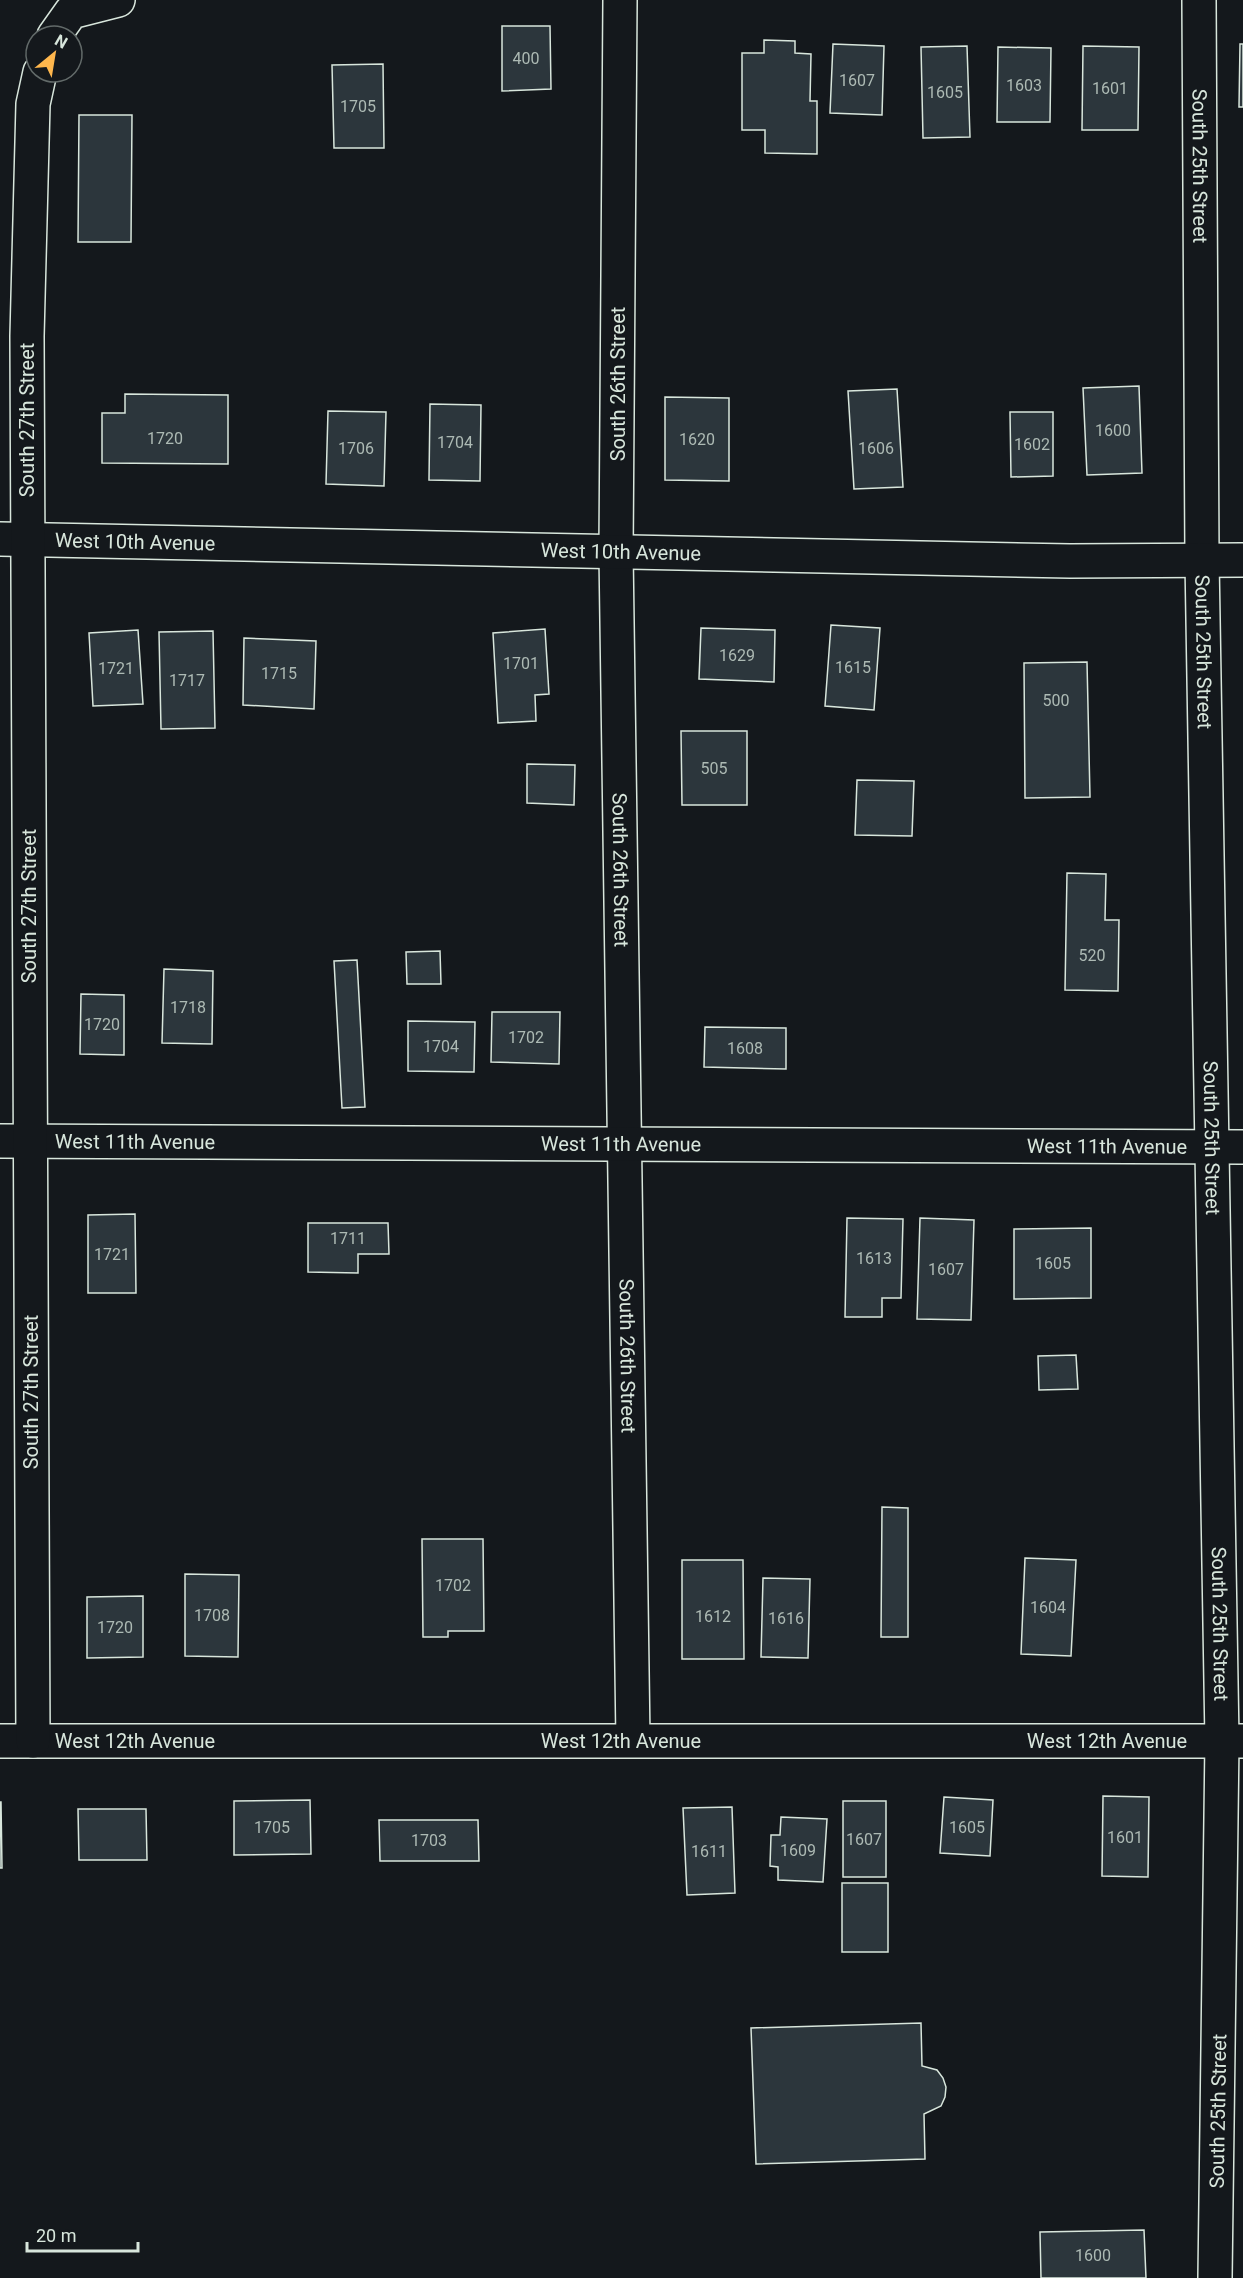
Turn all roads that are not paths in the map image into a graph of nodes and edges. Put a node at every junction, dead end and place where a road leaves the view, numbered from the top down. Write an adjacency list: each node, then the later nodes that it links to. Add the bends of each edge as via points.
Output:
1 (118, 0): 4 (street, via 71,12)
2 (620, 0): 7 (street, South 26th Street)
3 (1199, 0): 8 (street, South 25th Street)
4 (62, 24)
5 (37, 84): 6 (street, South 27th Street, via 33,104 27,324)
6 (14, 539): 7 (street, West 10th Avenue); 10 (street, South 27th Street)
7 (616, 552): 8 (street, West 10th Avenue); 11 (street, South 26th Street)
8 (1202, 560): 9 (street, West 10th Avenue); 12 (street, South 25th Street)
9 (1243, 560)
10 (15, 1141): 11 (street, West 11th Avenue); 15 (street, South 27th Street)
11 (626, 1146): 12 (street, West 11th Avenue); 13 (street, South 26th Street)
12 (1229, 1147): 16 (street, South 25th Street)
13 (633, 1740): 15 (street, West 12th Avenue); 16 (street, West 12th Avenue)
14 (0, 1741): 15 (street, West 12th Avenue)
15 (33, 1741)
16 (1233, 1741): 17 (street, South 25th Street)
17 (1215, 2278)

